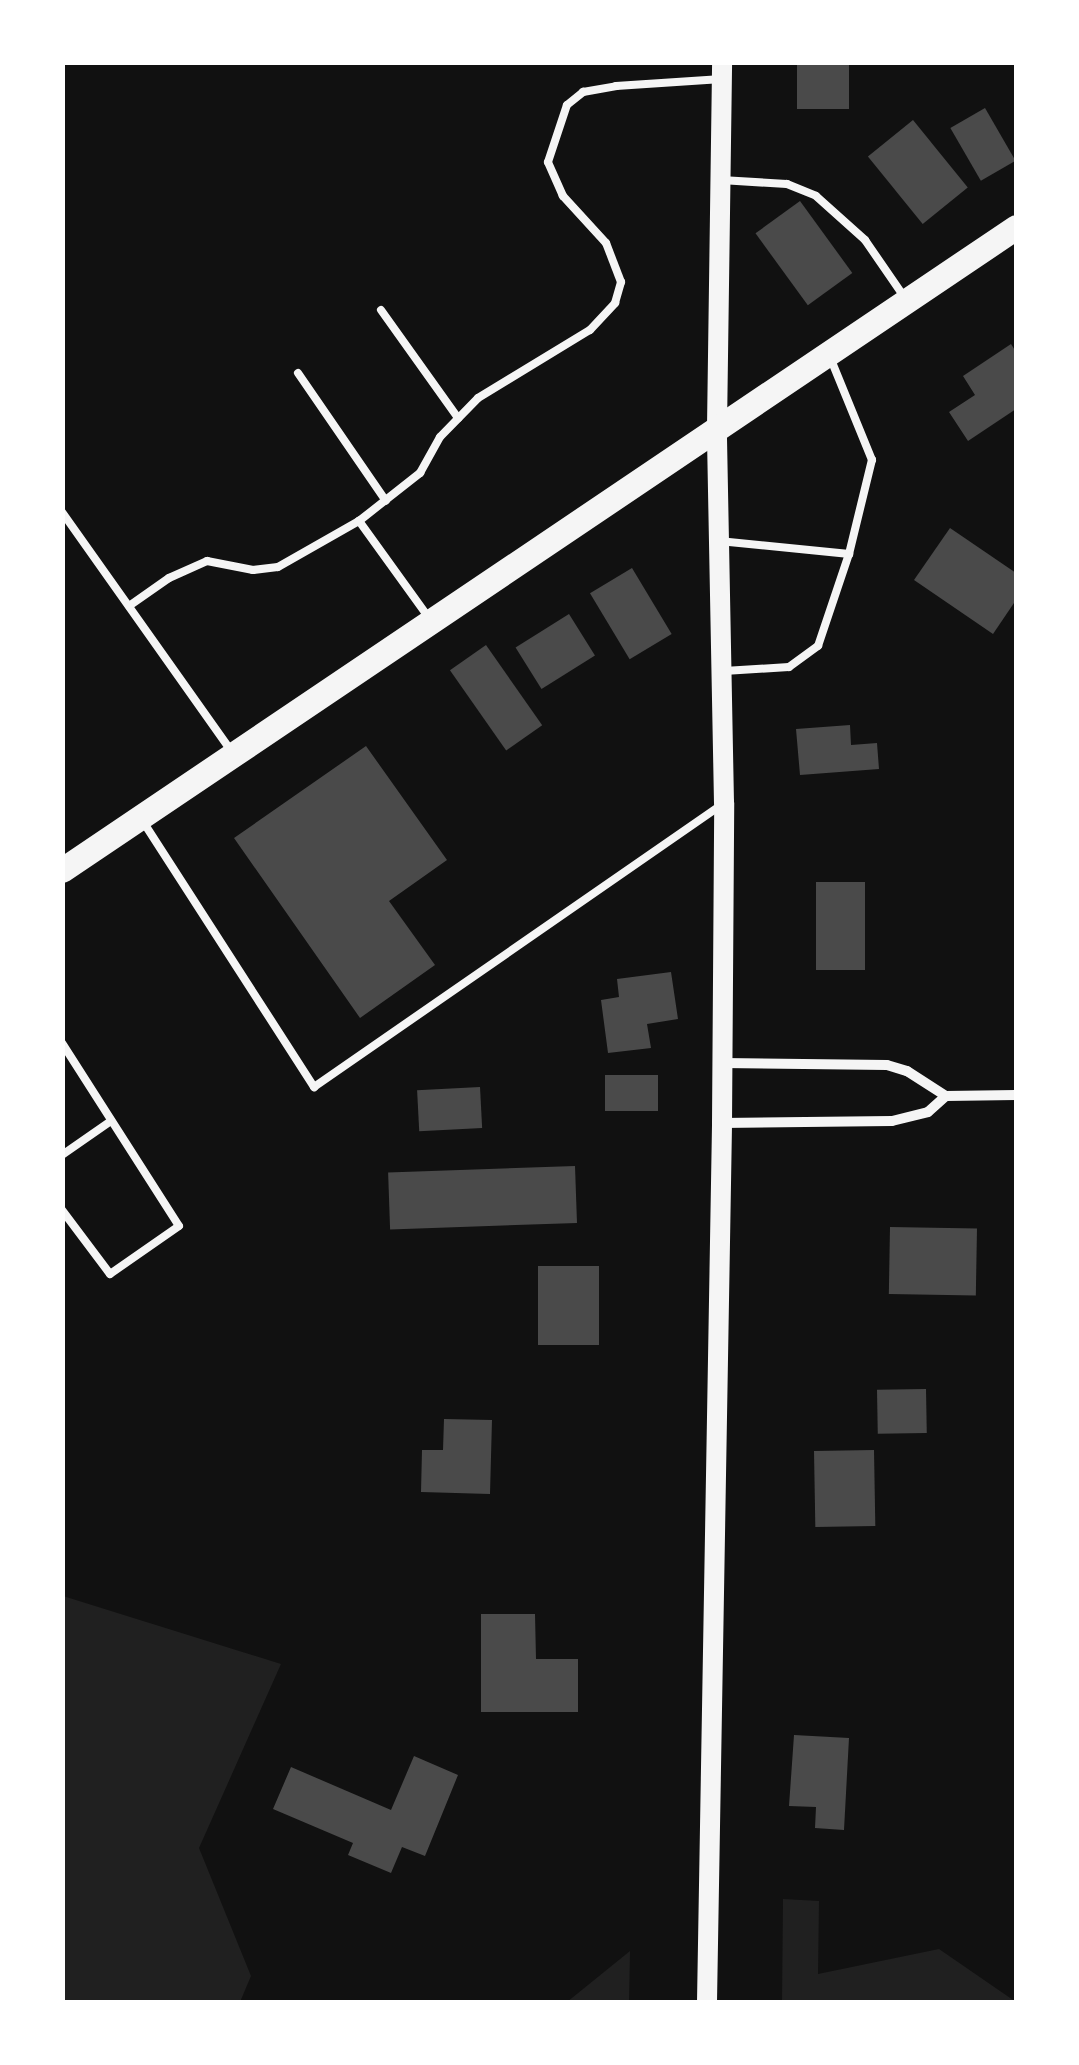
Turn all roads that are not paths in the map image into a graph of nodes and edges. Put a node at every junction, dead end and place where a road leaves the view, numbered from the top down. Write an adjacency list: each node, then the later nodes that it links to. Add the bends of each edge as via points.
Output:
1 (722, 71): 2 (main road); 8 (lane, via 583,92 567,105 548,162 563,196 606,243 621,282 615,303 590,330 478,398)
2 (720, 180): 4 (lane, via 787,184 816,196 865,240); 9 (main road)
3 (1016, 227): 4 (main road)
4 (907, 300): 6 (main road)
5 (382, 310): 8 (lane)
6 (828, 353): 9 (main road); 14 (lane, via 872,460)
7 (298, 373): 10 (lane)
8 (458, 418): 10 (lane, via 420,473)
9 (717, 428): 13 (main road); 16 (main road)
10 (386, 501): 12 (lane)
11 (62, 512): 15 (lane)
12 (358, 521): 15 (lane, via 278,567 253,570 207,560); 16 (lane)
13 (720, 541): 14 (lane); 17 (main road)
14 (849, 554): 17 (lane, via 818,646 788,667)
15 (129, 606): 18 (lane)
16 (431, 621): 18 (main road)
17 (722, 671): 19 (main road)
18 (234, 754): 20 (main road)
19 (724, 804): 20 (lane, via 314,1088); 23 (main road)
20 (140, 817): 21 (main road)
21 (62, 870)
22 (62, 1043): 26 (lane)
23 (722, 1064): 25 (street, via 887,1065); 27 (main road)
24 (1016, 1095): 25 (street)
25 (946, 1096): 27 (street, via 928,1112 892,1121)
26 (111, 1122): 28 (lane); 29 (lane, via 179,1226 110,1274)
27 (722, 1123): 30 (main road)
28 (62, 1155)
29 (62, 1210)
30 (707, 2002)

